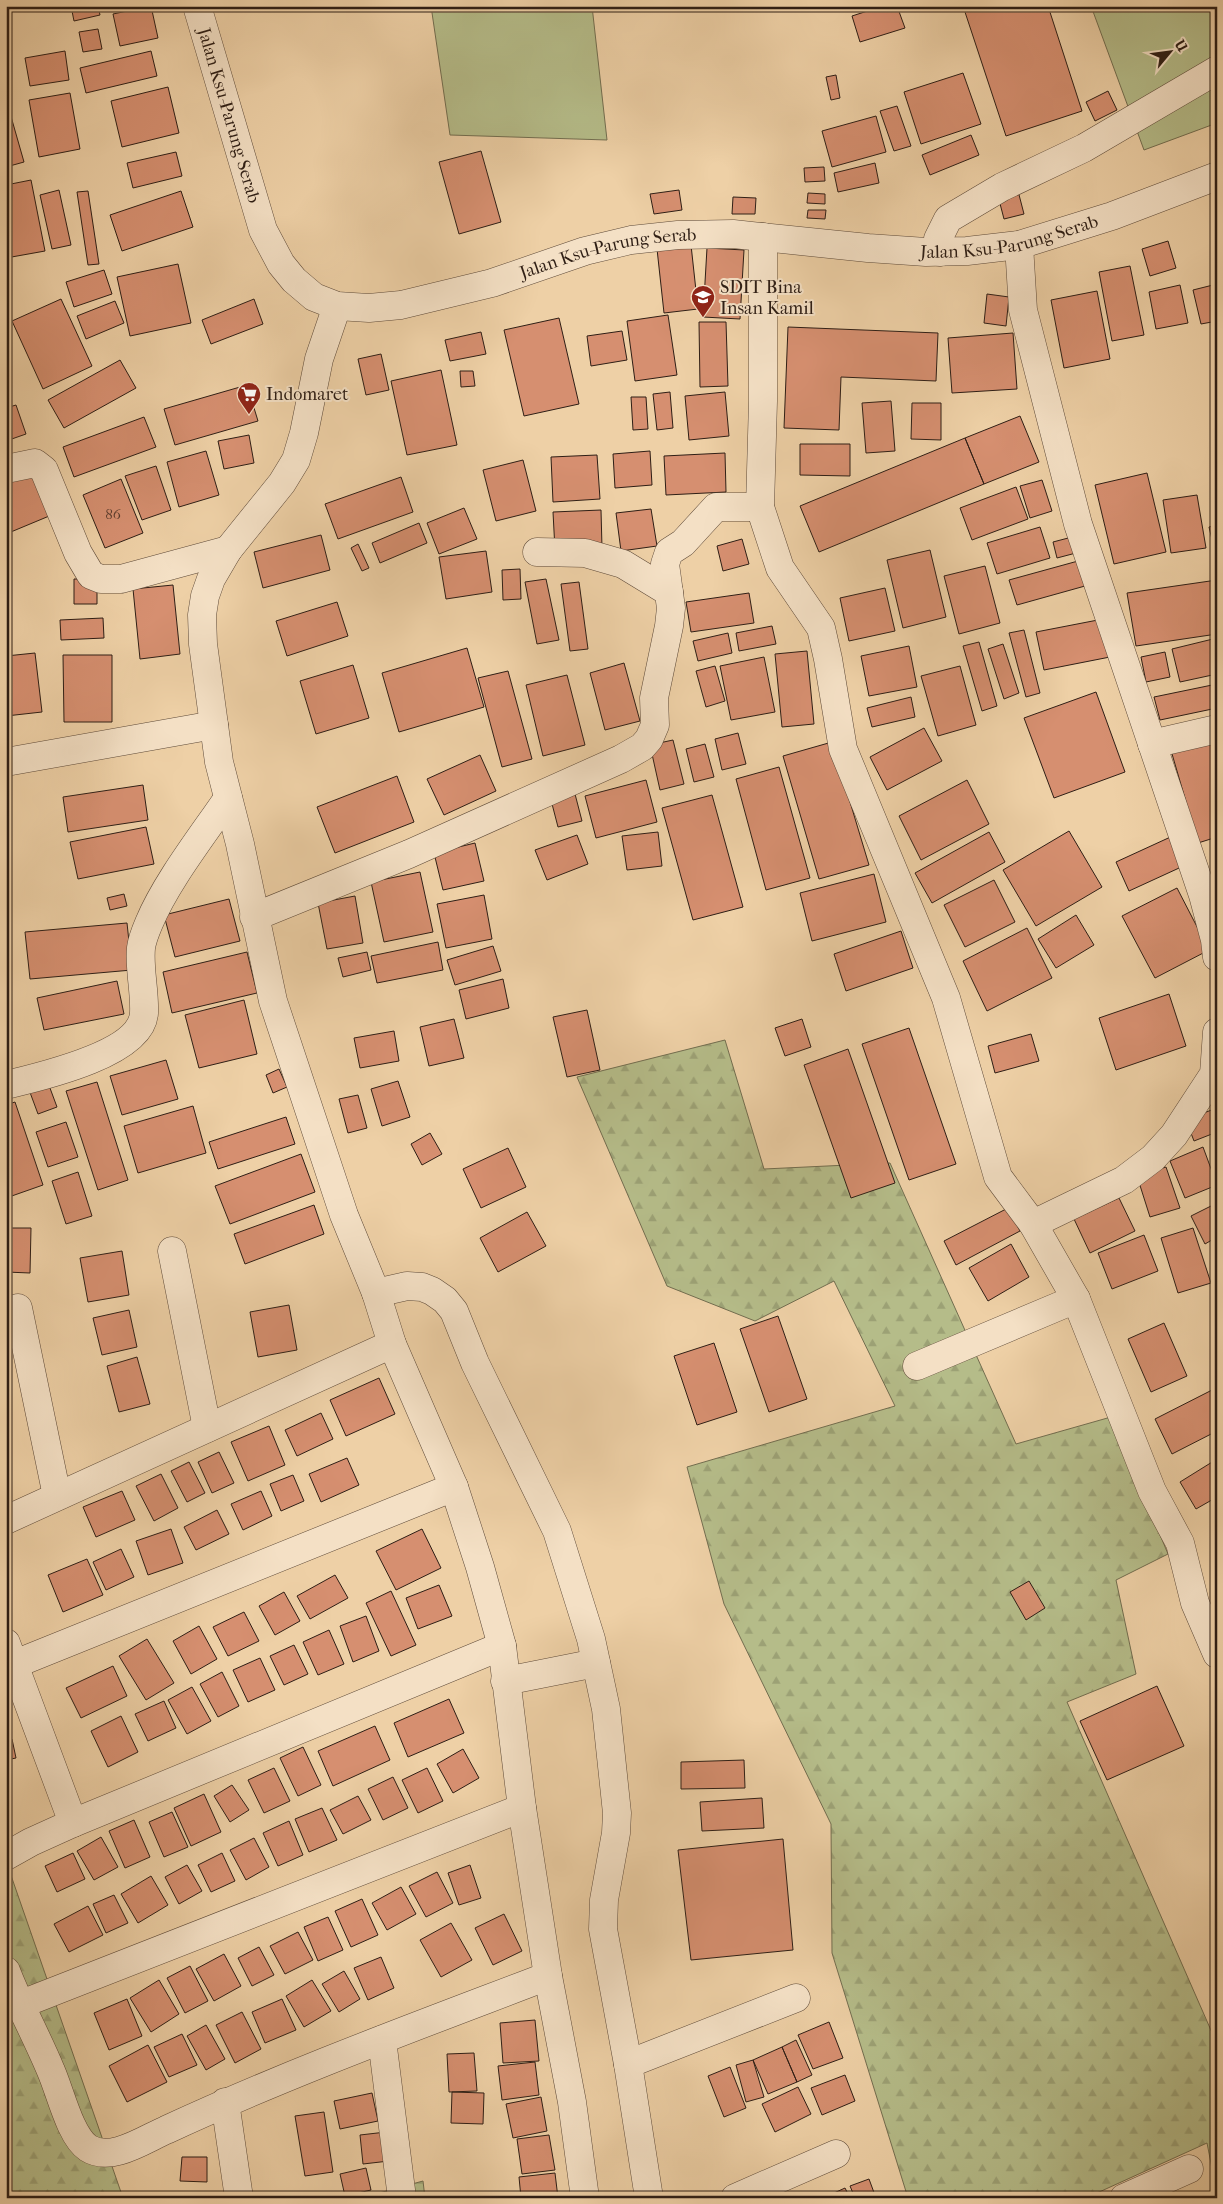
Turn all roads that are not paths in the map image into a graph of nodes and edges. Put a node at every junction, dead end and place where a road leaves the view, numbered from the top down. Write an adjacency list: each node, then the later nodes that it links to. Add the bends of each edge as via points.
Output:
1 (197, 6): 7 (street, Jalan Ksu-Parung Serab, via 263,230 281,264 294,280 314,296)
2 (1217, 70): 6 (street, via 1084,148 1002,187 948,220 938,239)
3 (1217, 176): 5 (street, Jalan Ksu-Parung Serab, via 1112,216)
4 (763, 236): 6 (street, Jalan Ksu-Parung Serab); 7 (street, Jalan Ksu-Parung Serab, via 706,234 630,240 585,251 492,283 401,306); 9 (street)
5 (1019, 246): 6 (street, Jalan Ksu-Parung Serab); 15 (street, via 1023,310 1066,481)
6 (940, 252)
7 (336, 306): 10 (street, via 319,359 296,460 282,483)
8 (6, 469): 10 (street, via 35,463 44,470 78,554 91,575 101,579 121,578)
9 (760, 507): 12 (street, via 716,507 683,543 669,552 665,564); 23 (street, via 780,568 820,628 843,749 946,998 998,1177)
10 (228, 550): 13 (street, via 211,579 202,615)
11 (537, 552): 12 (street, via 585,553 623,564)
12 (668, 592): 18 (street, via 669,626 654,698 655,725 642,747 409,854)
13 (214, 725): 16 (street); 17 (street)
14 (1217, 729): 15 (street)
15 (1152, 744): 19 (street, via 1203,895)
16 (6, 762)
17 (228, 798): 18 (street); 22 (street, via 161,898 150,922 141,948 145,1000 140,1026 126,1040 94,1059 66,1070)
18 (254, 917): 25 (street, via 273,1001 344,1215)
19 (1217, 958)
20 (1217, 1032): 21 (street)
21 (1215, 1081): 23 (street, via 1153,1158 1124,1180)
22 (6, 1085)
23 (1034, 1224): 26 (street)
24 (172, 1252): 30 (street)
25 (376, 1293): 28 (street); 37 (street, via 407,1286 422,1287 445,1300 454,1311 475,1363 557,1531)
26 (1076, 1299): 29 (street); 36 (street, via 1152,1491 1180,1543 1195,1603)
27 (18, 1308): 32 (street)
28 (392, 1344): 30 (street); 31 (street)
29 (917, 1366)
30 (207, 1428): 32 (street)
31 (454, 1487): 34 (street); 35 (street)
32 (57, 1496): 33 (street)
33 (6, 1520)
34 (502, 1646): 38 (street); 40 (street)
35 (11, 1654): 40 (street)
36 (1217, 1654)
37 (596, 1663): 38 (street); 47 (street, via 606,1709 617,1813 603,1929)
38 (505, 1681): 39 (street)
39 (522, 1808): 43 (street); 45 (street)
40 (73, 1823): 41 (street)
41 (6, 1856)
42 (6, 1971): 45 (street)
43 (548, 1976): 46 (street); 53 (street, via 572,2102)
44 (796, 1998): 47 (street)
45 (19, 2005): 48 (street, via 51,2070 72,2126 89,2149 108,2153 126,2148)
46 (382, 2040): 48 (street); 52 (street)
47 (628, 2064): 54 (street)
48 (225, 2102): 51 (street)
49 (836, 2154): 55 (street)
50 (1189, 2169): 56 (street)
51 (240, 2198)
52 (402, 2198)
53 (585, 2198)
54 (649, 2198)
55 (735, 2198)
56 (1124, 2198)

